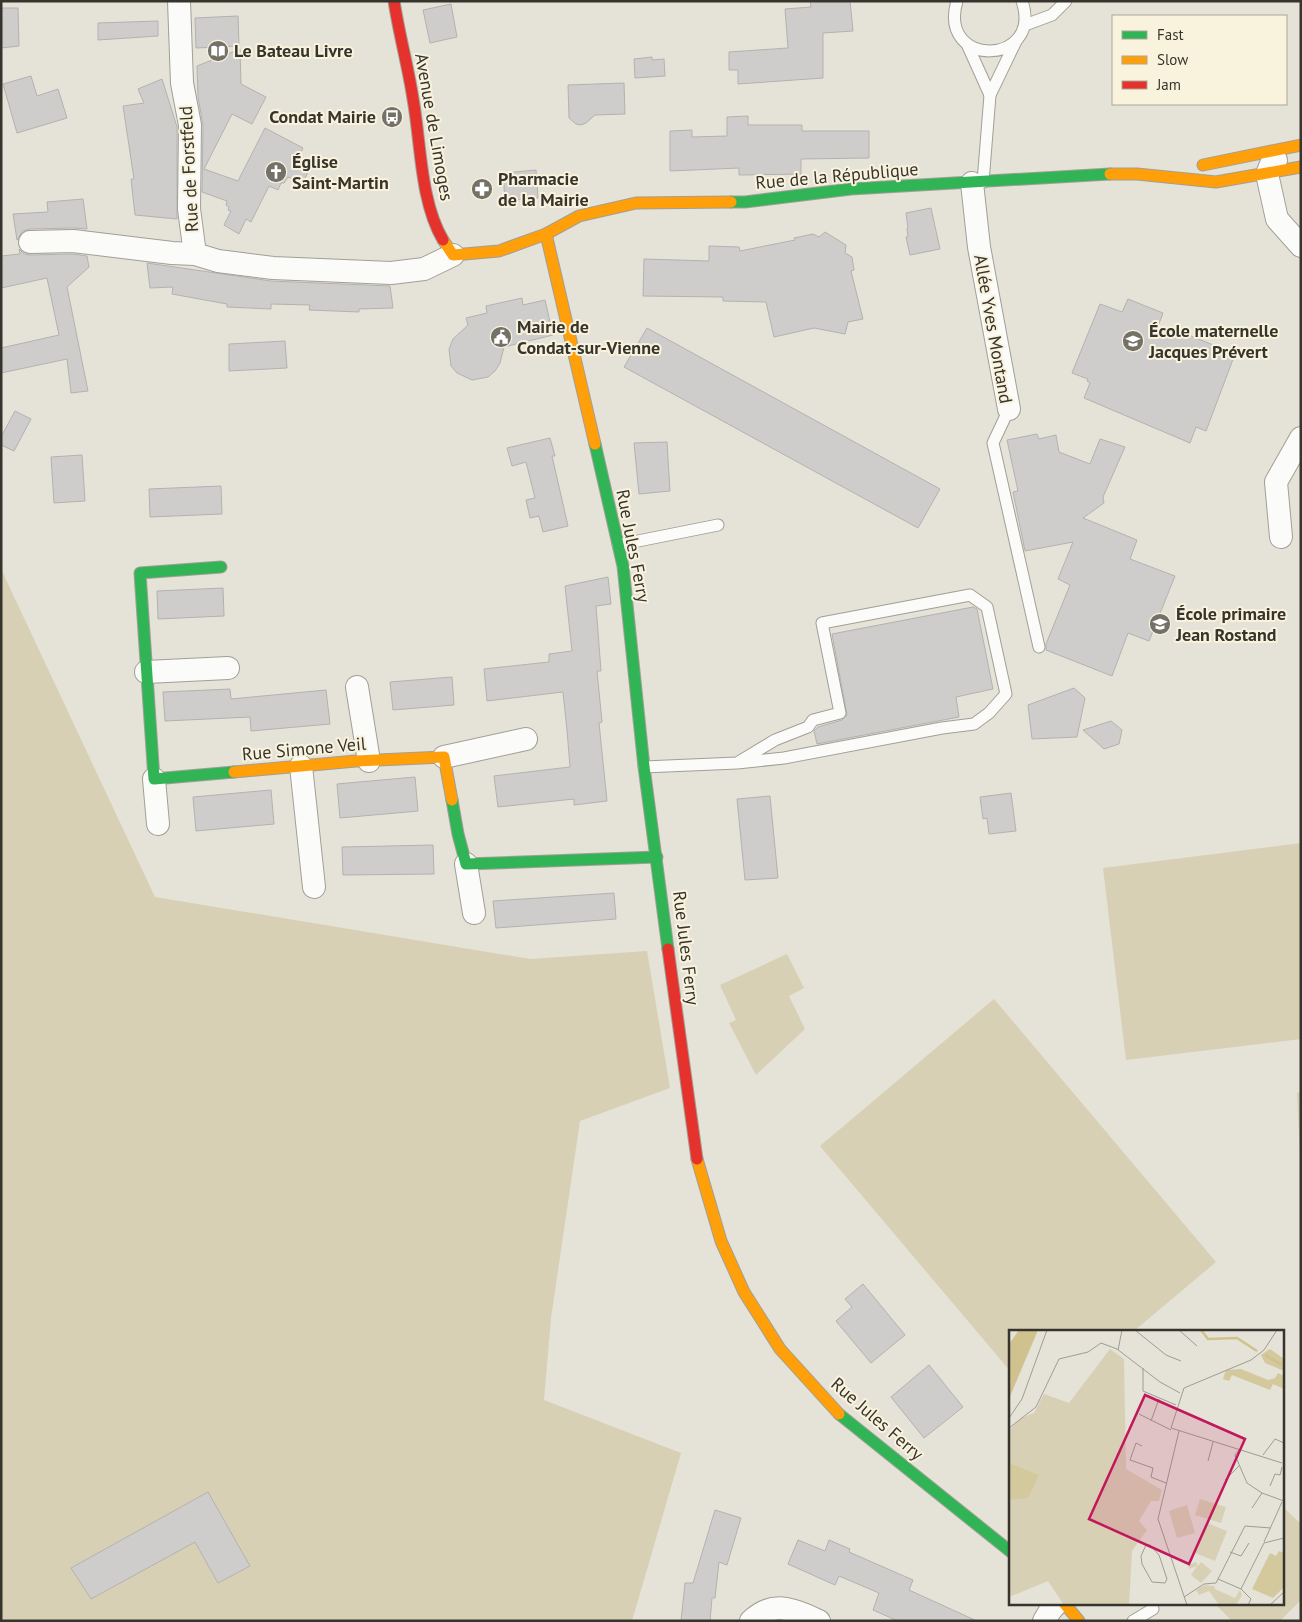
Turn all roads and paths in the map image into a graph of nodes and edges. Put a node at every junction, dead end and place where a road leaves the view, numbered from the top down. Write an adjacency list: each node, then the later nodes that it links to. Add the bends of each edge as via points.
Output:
1 (179, 1): 18 (street, Rue de Forstfeld, via 182,83 190,125 189,209)
2 (394, 1): 19 (main road, Avenue de Limoges, via 433,214 440,235)
3 (957, 1): 8 (lane, via 955,24)
4 (1022, 1): 6 (lane)
5 (1066, 1): 6 (lane, via 1052,15)
6 (1025, 25): 7 (lane)
7 (1016, 41): 8 (lane, via 998,52 976,50); 9 (lane)
8 (967, 44): 9 (lane)
9 (990, 95): 14 (lane)
10 (1294, 147): 12 (main road, Rue de la République); 13 (street, via 1271,164)
11 (1301, 167): 13 (main road, Rue de la République)
12 (1137, 174): 13 (main road, Rue de la République, via 1216,182); 14 (main road, Rue de la République)
13 (1267, 174): 17 (street, via 1276,219)
14 (978, 183): 15 (main road, Rue de la République, via 851,189 745,202 636,203 579,216); 20 (street, Allée Yves Montand, via 979,246)
15 (546, 234): 19 (main road, Rue de la République, via 499,251); 24 (main road, Rue Jules Ferry)
16 (30, 242): 18 (street, via 73,241)
17 (1301, 246)
18 (194, 254): 19 (street, Rue de Forstfeld, via 218,261 273,268 391,273 424,269)
19 (453, 255)
20 (1010, 410): 26 (lane, Allée Yves Montand, via 993,443)
21 (1301, 438): 23 (street, via 1276,482)
22 (718, 525): 24 (lane)
23 (1282, 537)
24 (618, 545): 35 (main road, Rue Jules Ferry, via 623,566)
25 (222, 567): 28 (main road, via 140,573)
26 (1038, 647)
27 (228, 668): 28 (street)
28 (146, 672): 36 (main road)
29 (357, 687): 32 (street)
30 (526, 739): 31 (street)
31 (444, 757): 32 (main road, Rue Simone Veil); 39 (main road)
32 (369, 761): 34 (main road, Rue Simone Veil)
33 (737, 763): 33 (lane, via 784,758 974,724 1006,694 987,607 970,595 822,624 840,713 813,720 808,727 775,740); 35 (lane)
34 (301, 766): 36 (main road, Rue Simone Veil); 40 (street)
35 (644, 768): 38 (main road, Rue Jules Ferry)
36 (154, 779): 37 (street)
37 (158, 824)
38 (657, 857): 39 (main road); 42 (main road, Rue Jules Ferry, via 695,1151 721,1240 744,1292 780,1349 832,1409)
39 (466, 864): 41 (street)
40 (314, 887)
41 (474, 913)
42 (1009, 1550)
43 (1056, 1604): 48 (street)
44 (1065, 1604): 49 (main road)
45 (1153, 1608): 50 (lane)
46 (751, 1621): 47 (street, via 764,1612 785,1608)
47 (819, 1621)
48 (1044, 1621)
49 (1079, 1621)
50 (1133, 1621)

